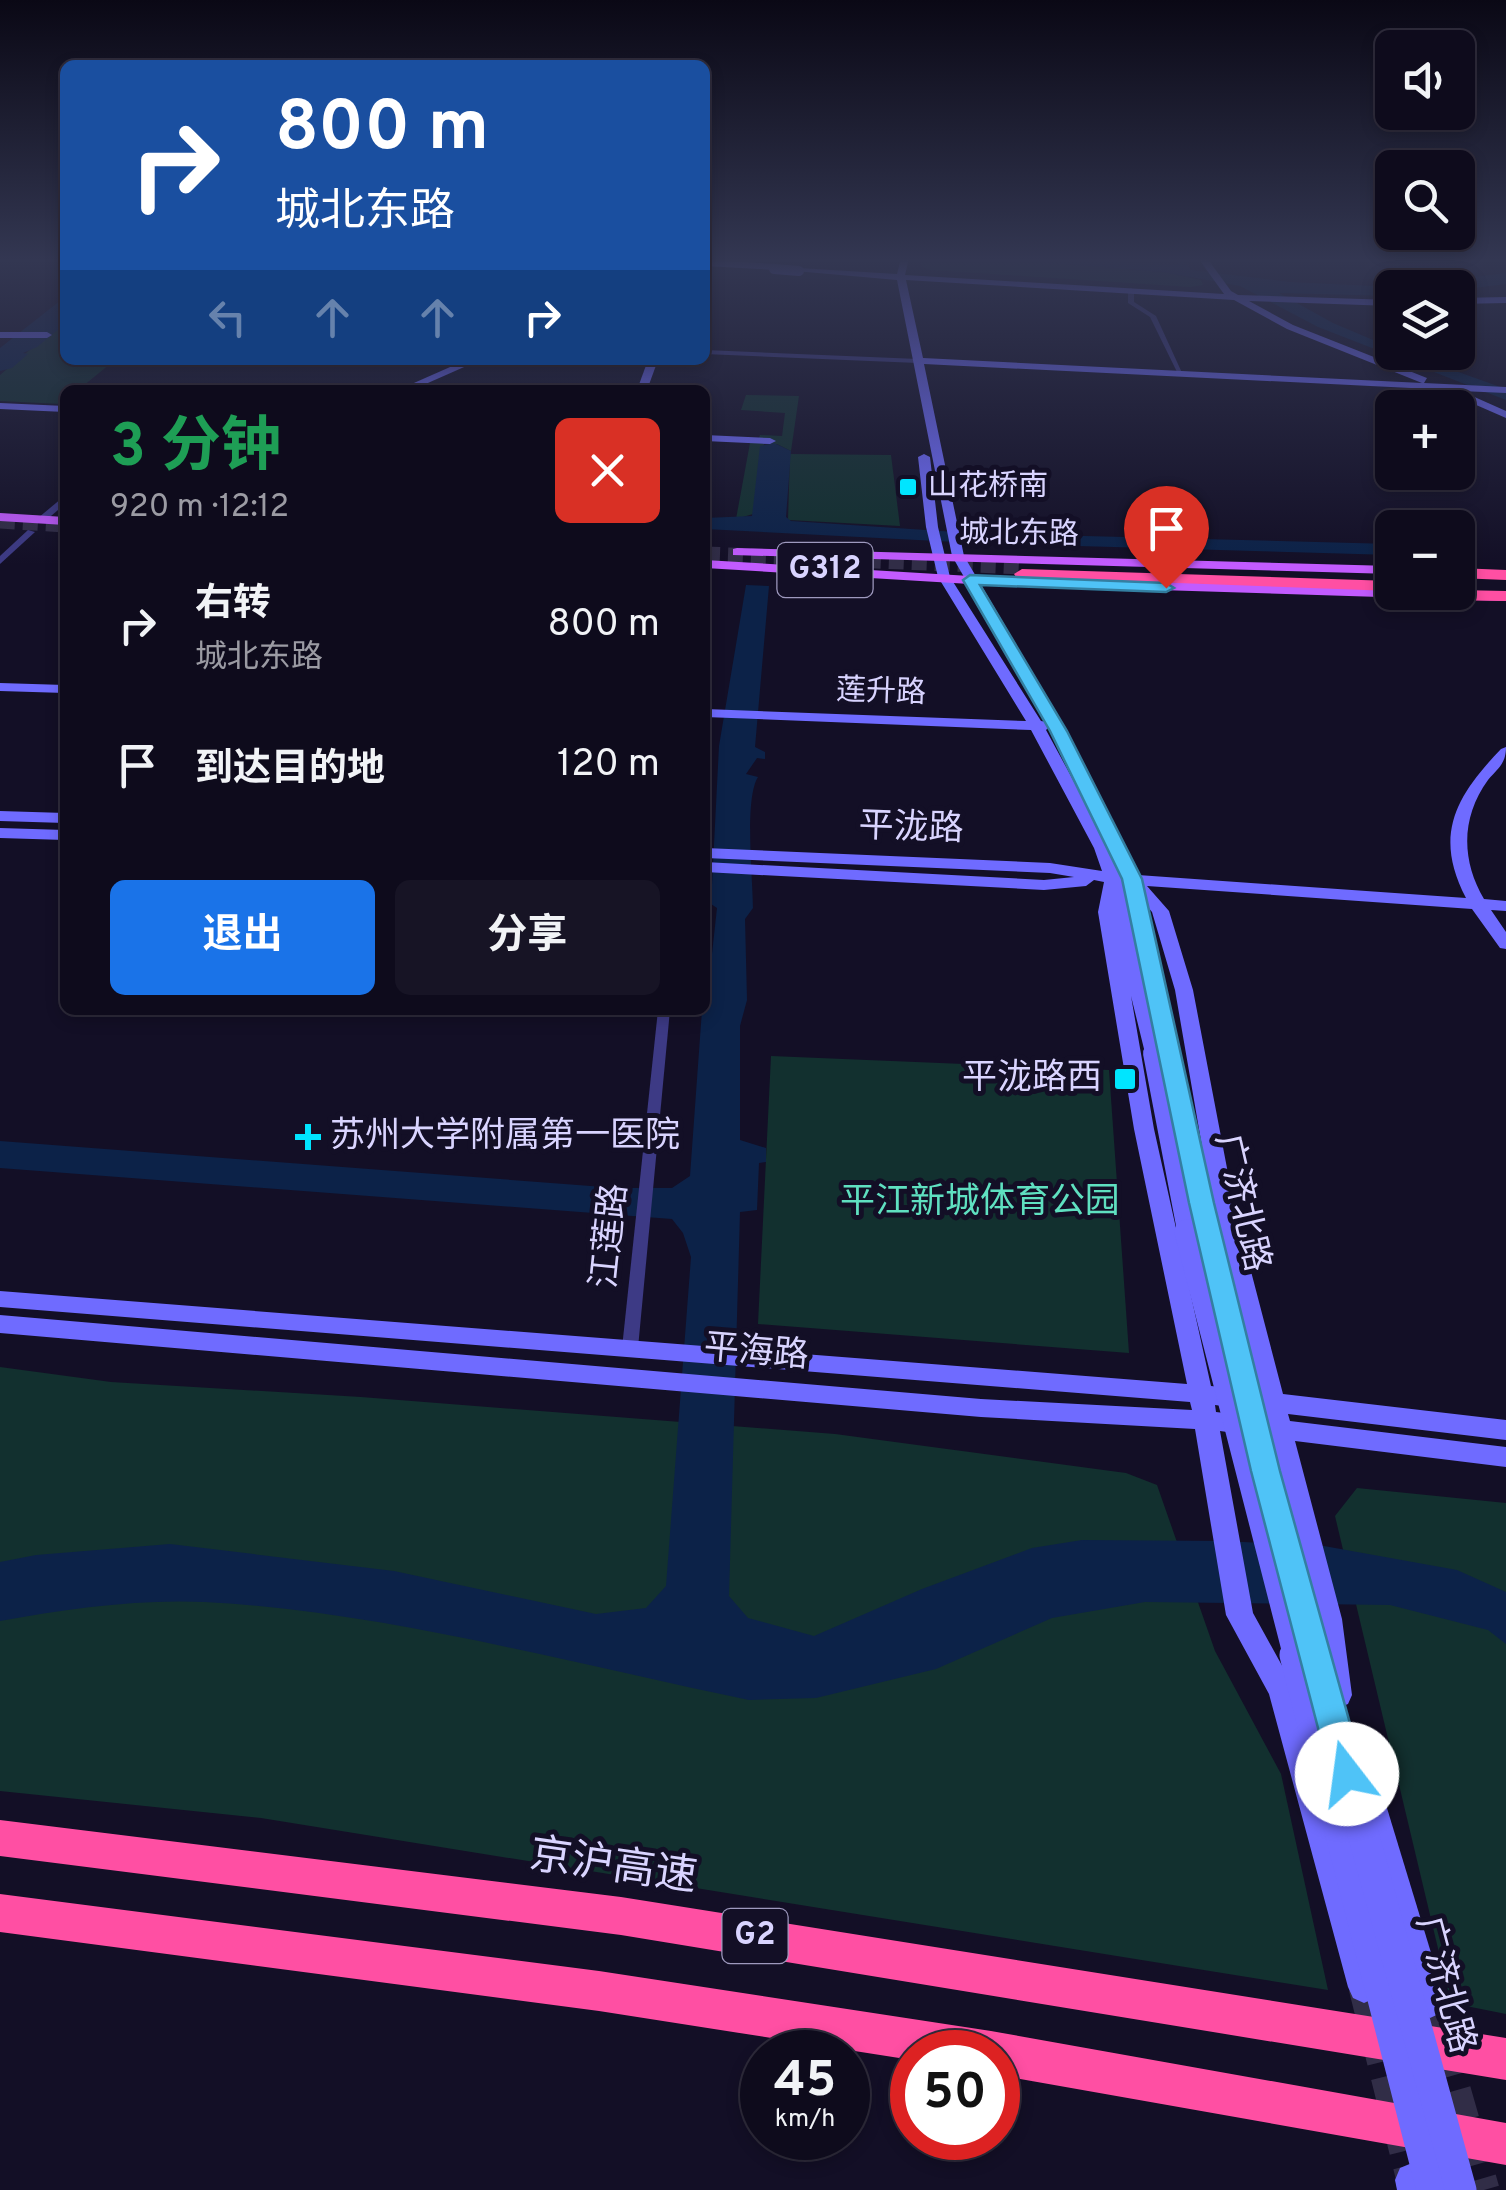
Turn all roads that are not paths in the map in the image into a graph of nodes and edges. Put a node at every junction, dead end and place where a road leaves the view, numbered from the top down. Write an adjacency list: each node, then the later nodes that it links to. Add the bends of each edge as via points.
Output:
1 (895, 360): 4 (street)
2 (1174, 360): 6 (street)
3 (1374, 360): 8 (main road)
4 (913, 361): 6 (main road); 23 (main road, 广济北路); 24 (main road, 广济北路)
5 (463, 365): 7 (main road)
6 (1181, 374): 8 (main road)
7 (415, 385)
8 (1442, 387): 9 (main road); 12 (main road)
9 (1506, 390)
10 (0, 406): 11 (main road)
11 (60, 410)
12 (1506, 415)
13 (710, 438): 14 (main road)
14 (770, 440)
15 (60, 504): 17 (street)
16 (0, 517): 17 (main road)
17 (41, 520): 18 (main road)
18 (60, 521)
19 (0, 530): 20 (main road)
20 (30, 532): 21 (main road); 25 (street)
21 (60, 533)
22 (710, 550): 23 (main road, 城北东路 / G312)
23 (938, 552): 24 (main road, 城北东路 / G312); 29 (main road, 广济北路)
24 (957, 552): 27 (main road, 城北东路 / G312); 33 (main road, 广济北路)
25 (0, 561)
26 (710, 564): 29 (main road, 城北东路 / G312)
27 (1375, 569)
28 (1475, 574): 30 (highway)
29 (944, 576): 33 (main road, 城北东路 / G312); 42 (main road, 广济北路)
30 (1506, 577): 32 (highway)
31 (1375, 579): 34 (highway, via 1022,571)
32 (1475, 579)
33 (970, 580): 35 (main road, 城北东路 / G312); 41 (main road, 广济北路)
34 (1375, 585)
35 (1375, 590)
36 (1475, 593): 37 (highway)
37 (1506, 594)
38 (0, 687): 39 (main road)
39 (60, 689)
40 (710, 713): 42 (main road, 莲升路)
41 (1055, 725): 42 (main road, 莲升路); 50 (main road, 广济北路)
42 (1037, 727): 50 (main road, 广济北路)
43 (1506, 752): 51 (main road, via 1482,774 1455,827)
44 (0, 816): 45 (main road)
45 (60, 818)
46 (0, 833): 47 (main road)
47 (60, 835)
48 (710, 853): 50 (main road, 平泷路, via 1050,868)
49 (710, 867): 50 (main road, 平泷路, via 1044,885)
50 (1123, 879): 51 (main road, 平泷路); 55 (main road, 广济北路); 59 (main road, via 1106,912); 60 (main road, via 1160,911 1176,958 1224,1210)
51 (1474, 903): 52 (main road, 平泷路); 53 (main road)
52 (1506, 906)
53 (1506, 944)
54 (663, 1015): 58 (street, 江莲路)
55 (1162, 1054): 73 (main road, 广济北路, bridge, via 1180,1204); 74 (main road, 广济北路, bridge, via 1274,1509)
56 (0, 1299): 58 (main road, 平海路)
57 (0, 1324): 61 (main road, 平海路, via 981,1408)
58 (630, 1348): 59 (main road, 平海路)
59 (1201, 1394): 60 (main road, 平海路); 61 (main road)
60 (1275, 1401): 62 (main road); 63 (main road, 平海路)
61 (1206, 1420): 62 (main road, 平海路); 67 (main road, via 1240,1615 1282,1690)
62 (1280, 1428): 64 (main road, 平海路); 68 (main road, via 1328,1619 1336,1687)
63 (1506, 1430)
64 (1506, 1458)
65 (0, 1838): 71 (highway, 京沪高速 / G2, via 621,1916)
66 (0, 1913): 69 (highway, G2)
67 (1364, 1987)
68 (1430, 2002)
69 (890, 2037)
70 (1020, 2058): 72 (highway, G2)
71 (1506, 2060)
72 (1506, 2144)
73 (1419, 2187)
74 (1461, 2190)

